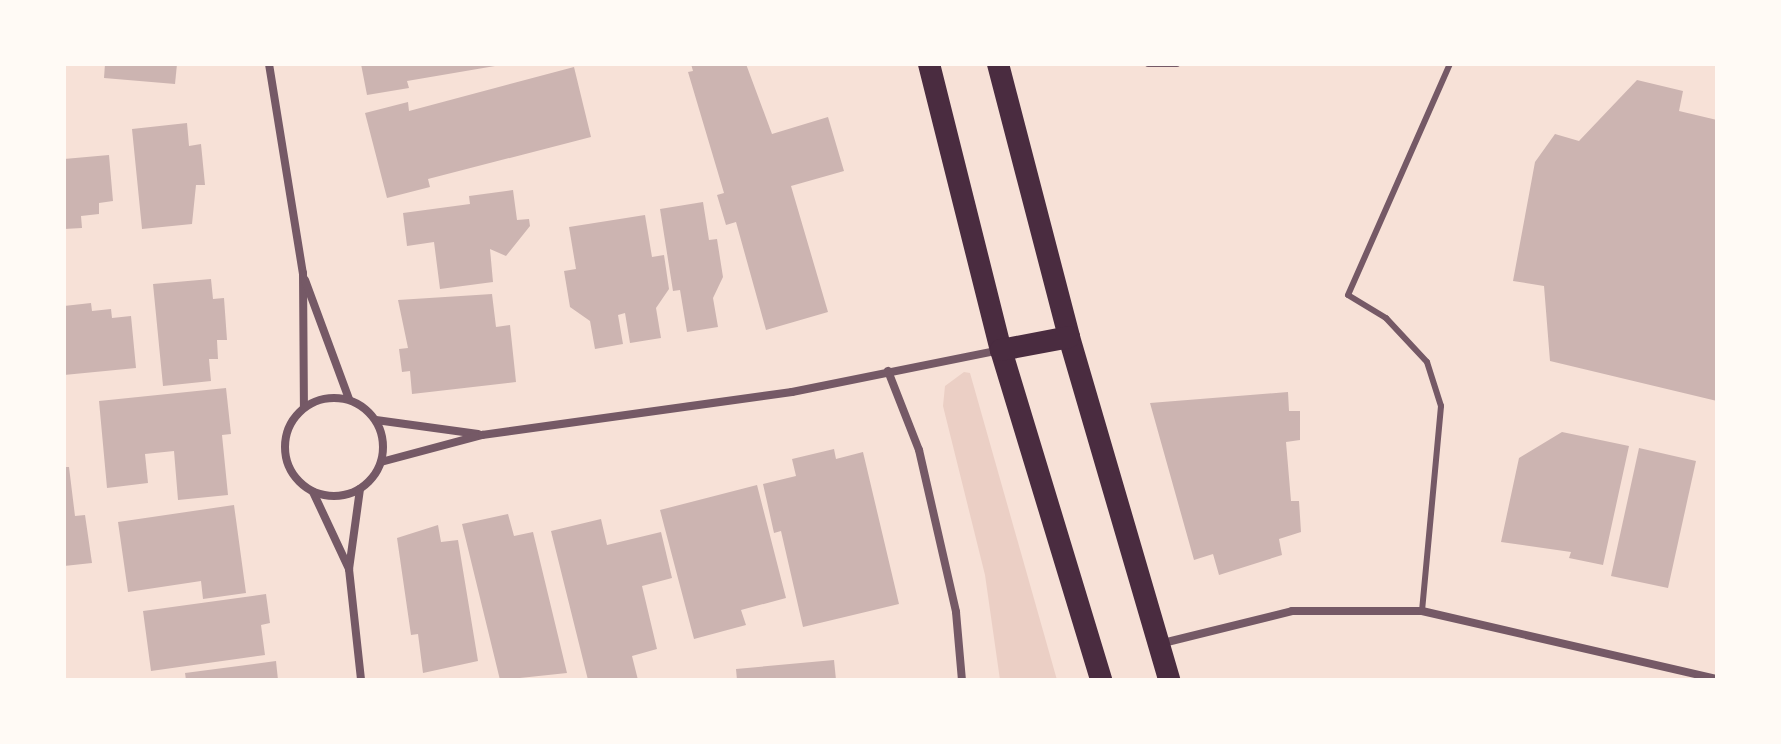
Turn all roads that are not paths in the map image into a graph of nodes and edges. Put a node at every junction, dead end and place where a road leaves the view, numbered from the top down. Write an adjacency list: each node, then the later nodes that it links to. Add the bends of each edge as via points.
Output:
1 (269, 64): 7 (street)
2 (929, 64): 9 (highway)
3 (998, 64): 8 (highway)
4 (1148, 64): 5 (lane)
5 (1177, 64)
6 (1450, 64): 19 (lane, via 1348,295 1386,318 1427,362 1441,406)
7 (303, 273): 11 (street); 12 (street)
8 (1069, 337): 9 (highway); 20 (highway)
9 (1001, 350): 10 (street); 24 (highway)
10 (888, 371): 14 (street, via 792,392); 23 (street, via 919,450 956,612)
11 (349, 399): 12 (street, via 319,399); 13 (street)
12 (304, 407): 17 (street, via 285,436 285,453 289,469)
13 (376, 420): 14 (street); 15 (street, via 382,436)
14 (482, 435): 15 (street)
15 (381, 462): 16 (street)
16 (360, 489): 17 (street, via 344,496); 18 (street)
17 (313, 492): 18 (street)
18 (349, 569): 22 (street)
19 (1422, 611): 20 (street, via 1292,611); 21 (street)
20 (1159, 645): 25 (highway)
21 (1717, 679)
22 (361, 680)
23 (962, 680)
24 (1101, 680)
25 (1169, 680)

